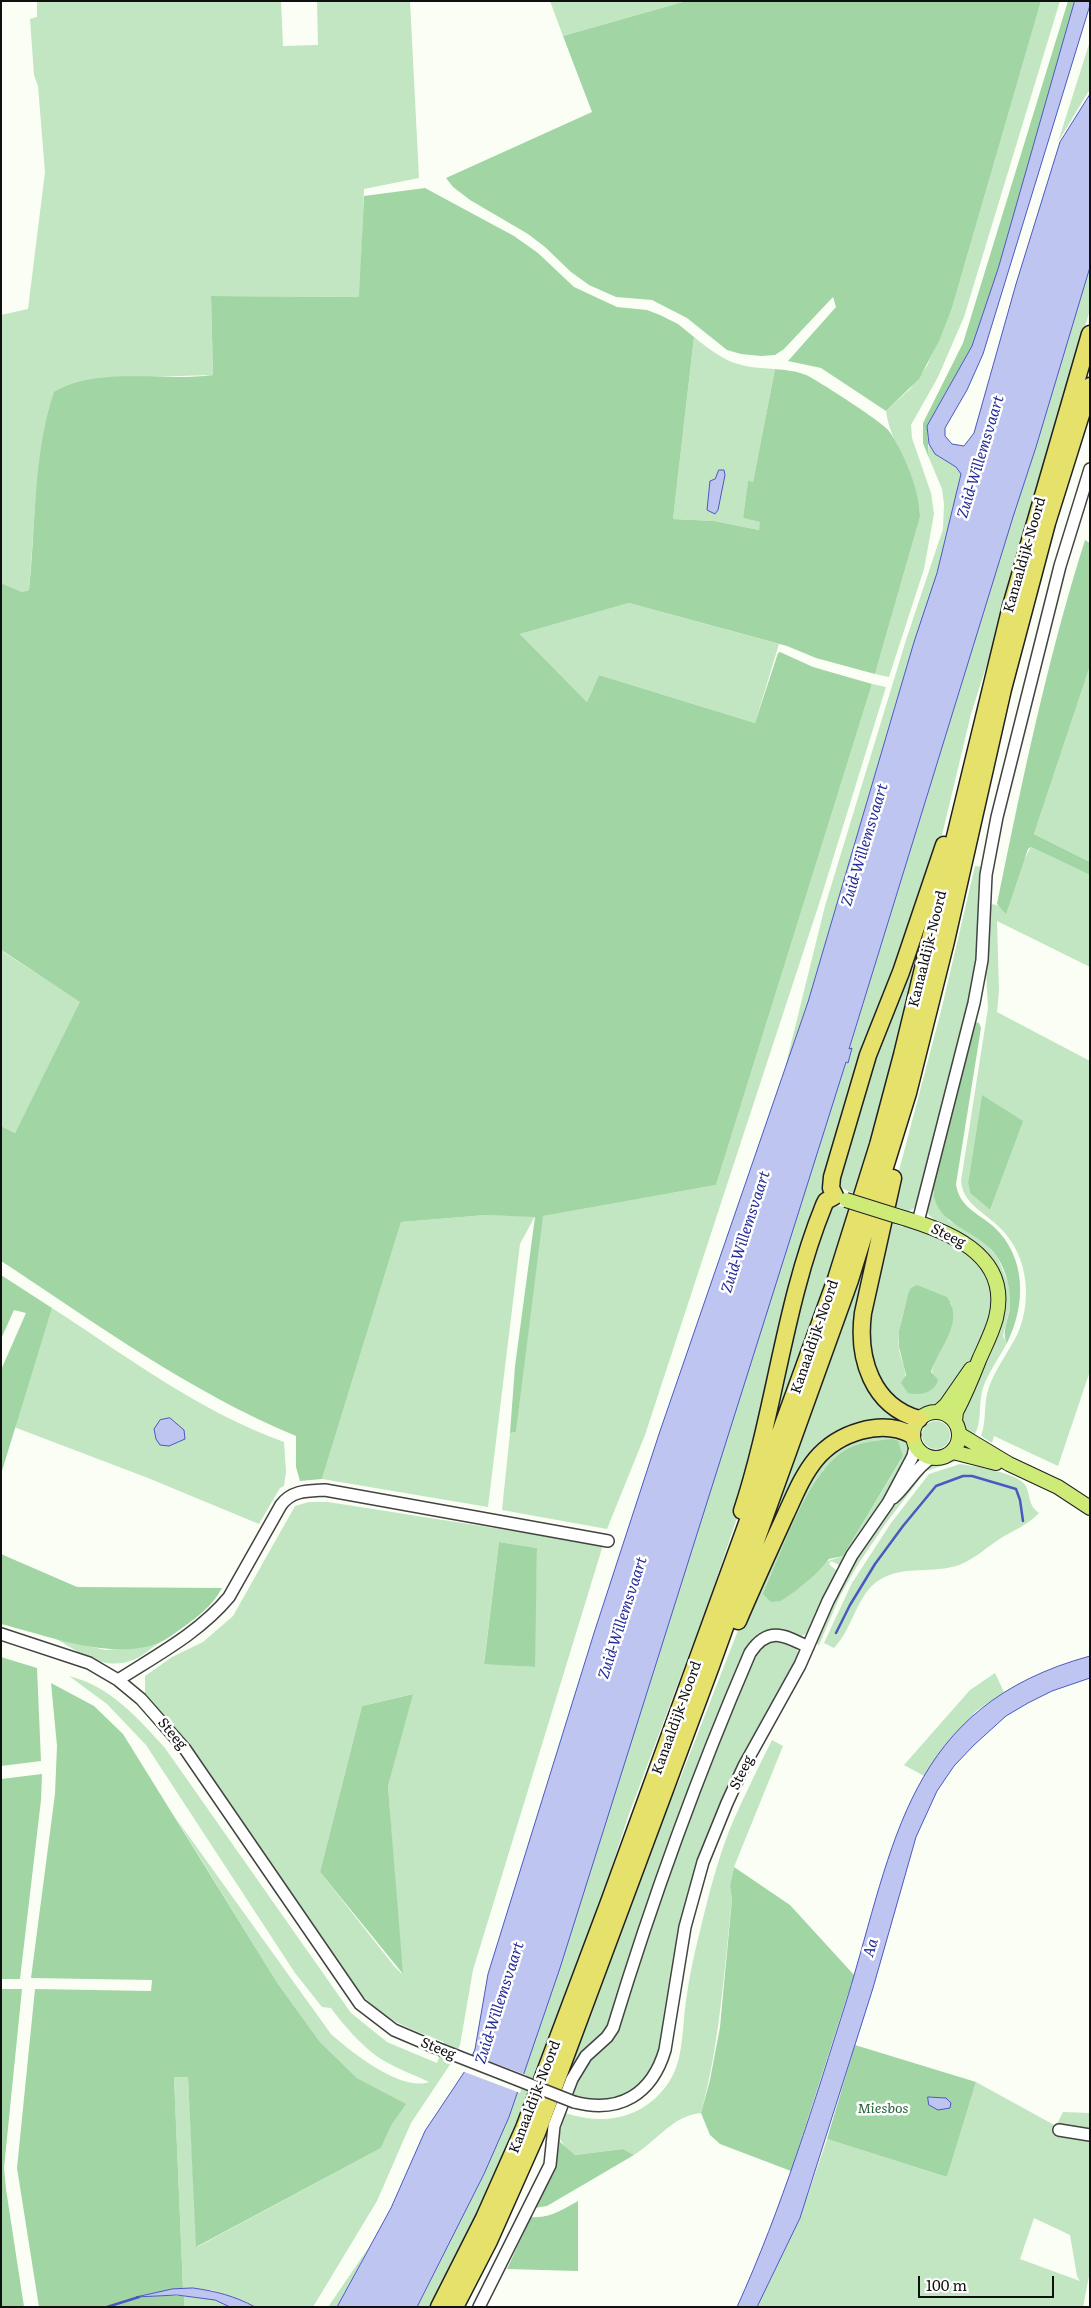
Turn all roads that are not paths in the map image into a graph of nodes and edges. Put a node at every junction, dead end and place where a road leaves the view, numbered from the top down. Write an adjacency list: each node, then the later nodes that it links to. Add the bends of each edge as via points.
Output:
1 (1090, 334): 4 (highway, Kanaaldijk-Noord, via 1023,560)
2 (1090, 386): 5 (highway, Kanaaldijk-Noord, via 1047,523 1003,689)
3 (1090, 469): 7 (street, via 1060,566 997,817 986,875 982,960 974,1002)
4 (966, 787): 6 (highway, via 868,1055 832,1177 831,1188); 19 (highway, Kanaaldijk-Noord, via 905,1046 873,1162 812,1347)
5 (908, 1092): 10 (highway, via 906,1122 877,1245 861,1334 866,1367 879,1392 896,1410); 22 (highway, Kanaaldijk-Noord, via 850,1280)
6 (841, 1198): 7 (main road, Steeg, bridge); 19 (highway, via 826,1201 802,1273 778,1362 755,1470 722,1573)
7 (918, 1222): 8 (main road, Steeg, via 962,1240 977,1252 993,1274 997,1316)
8 (979, 1359): 9 (main road, Steeg); 11 (main road, Steeg, via 956,1412)
9 (938, 1412): 10 (main road); 11 (main road, via 947,1415)
10 (919, 1418): 12 (main road)
11 (957, 1428): 13 (main road, via 958,1444); 15 (main road)
12 (914, 1441): 14 (main road, via 922,1454); 16 (street, Steeg, via 913,1456); 22 (highway, via 903,1430 893,1428 855,1432 828,1447 814,1461 729,1640)
13 (952, 1452): 14 (main road, via 942,1458); 15 (main road)
14 (931, 1458): 16 (street, Steeg)
15 (1009, 1464): 17 (main road, via 1058,1487)
16 (888, 1503): 21 (street, Steeg, via 852,1556)
17 (1090, 1508)
18 (608, 1541): 23 (street, via 325,1490 300,1492 286,1498 281,1505 218,1610 190,1634)
19 (712, 1622): 26 (highway, Kanaaldijk-Noord, via 524,2128)
20 (1, 1634): 23 (street, Steeg, via 88,1663)
21 (808, 1648): 23 (street, Steeg, bridge, via 744,1766 703,1862 685,1927 660,2067 643,2090 609,2106 574,2102 434,2047 394,2030 360,2004 185,1749 141,1699); 28 (street, Kanaaldijk-Noord, via 788,1638 772,1635 758,1641 750,1653 679,1828 643,1928 613,2028 586,2056 575,2073 554,2126 550,2165)
22 (711, 1666): 27 (highway, Kanaaldijk-Noord, via 537,2133)
23 (118, 1680)
24 (1059, 2130): 25 (street)
25 (1090, 2135)
26 (439, 2307)
27 (456, 2307)
28 (479, 2307)

